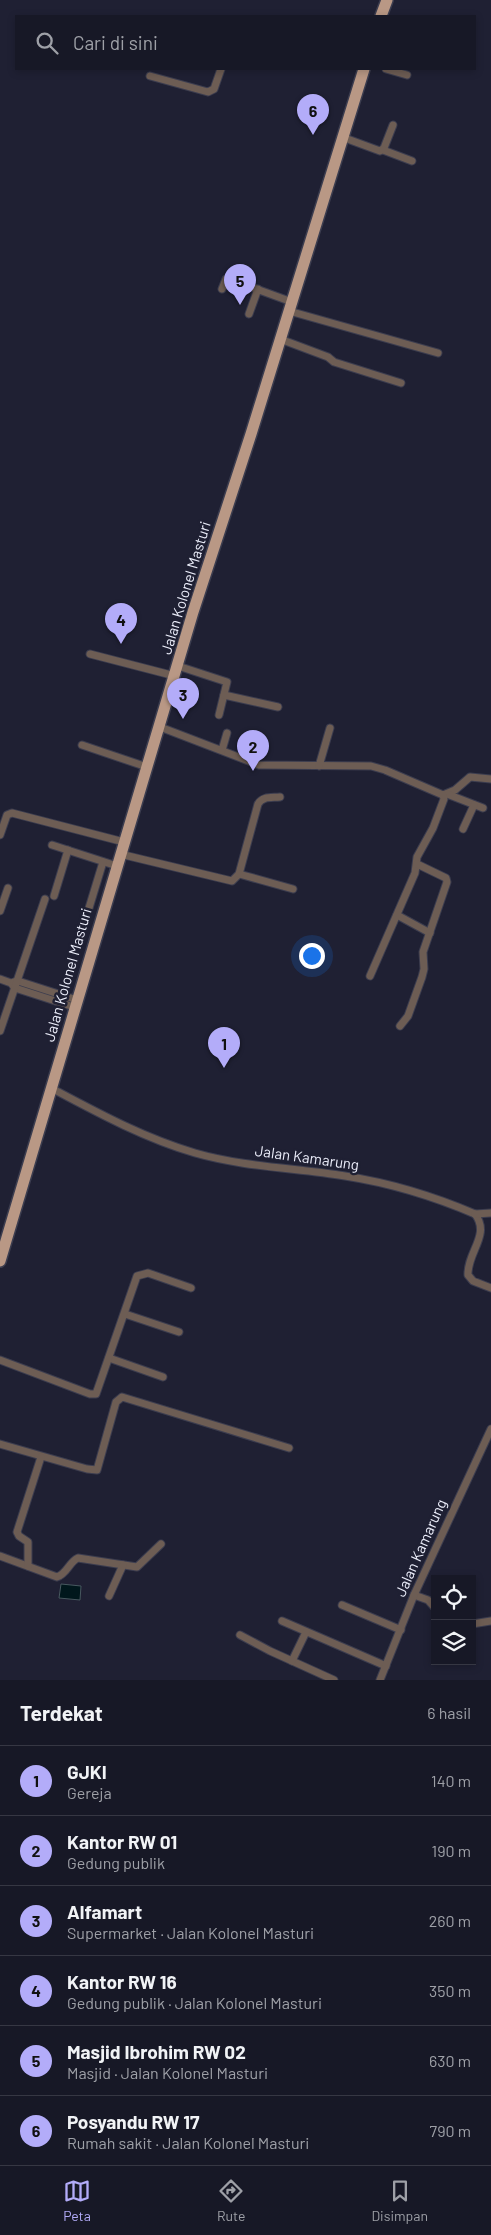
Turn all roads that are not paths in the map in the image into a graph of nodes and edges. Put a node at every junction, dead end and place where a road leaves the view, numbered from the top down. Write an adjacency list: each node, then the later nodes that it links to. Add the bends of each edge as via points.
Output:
1 (387, 0): 2 (main road)
2 (382, 15)
3 (221, 70): 6 (street, via 214,89 208,92)
4 (364, 70): 9 (main road, Jalan Kolonel Masturi)
5 (389, 70): 7 (street)
6 (150, 76)
7 (407, 76)
8 (393, 125): 10 (street)
9 (342, 137): 10 (street); 14 (main road, Jalan Kolonel Masturi)
10 (383, 150): 11 (street)
11 (412, 161)
12 (222, 289): 13 (street, via 228,279)
13 (258, 290): 14 (street); 15 (street)
14 (290, 307): 16 (main road, Jalan Kolonel Masturi); 17 (street)
15 (249, 314)
16 (280, 339): 18 (street, via 334,362); 20 (main road, Jalan Kolonel Masturi)
17 (438, 353)
18 (401, 383)
19 (90, 654): 20 (street)
20 (176, 671): 21 (street, via 227,682); 24 (main road, Jalan Kolonel Masturi)
21 (224, 695): 22 (street); 23 (street)
22 (278, 707)
23 (220, 715)
24 (160, 727): 28 (street); 30 (main road, Jalan Kolonel Masturi)
25 (330, 728): 29 (street)
26 (227, 733): 28 (street)
27 (82, 745): 30 (street)
28 (222, 750): 29 (street, via 259,765)
29 (319, 766): 32 (street, via 371,766)
30 (147, 767): 39 (main road, Jalan Kolonel Masturi)
31 (491, 779): 32 (street, via 470,777)
32 (446, 794): 34 (street); 41 (street, via 433,828 418,854)
33 (280, 798): 44 (street, via 266,798 258,804)
34 (474, 804): 35 (street); 36 (street)
35 (483, 808)
36 (463, 829)
37 (0, 835): 39 (street, via 8,815 12,813)
38 (52, 845): 40 (street)
39 (122, 848): 43 (main road, Jalan Kolonel Masturi); 44 (street, via 226,881 232,881)
40 (68, 850): 42 (street); 47 (street)
41 (417, 864): 51 (street); 52 (street, via 447,880)
42 (102, 865): 43 (street); 49 (street)
43 (116, 869): 56 (main road, Jalan Kolonel Masturi)
44 (239, 874): 46 (street)
45 (8, 888): 50 (street)
46 (293, 889)
47 (54, 896)
48 (45, 899): 55 (street)
49 (89, 908)
50 (0, 911)
51 (397, 915): 52 (street); 53 (street)
52 (430, 933): 57 (street, via 423,952 422,977 408,1016)
53 (370, 976)
54 (0, 979): 55 (street)
55 (14, 984): 56 (street); 58 (street)
56 (76, 1003): 59 (main road, Jalan Kolonel Masturi)
57 (400, 1026)
58 (0, 1031)
59 (51, 1088): 61 (street, Jalan Kamarung, via 141,1135 196,1153 379,1182 426,1195); 62 (main road, Jalan Kolonel Masturi)
60 (491, 1213): 61 (street)
61 (475, 1214): 64 (street, via 481,1220 483,1231 469,1263 468,1275 473,1281)
62 (0, 1261)
63 (191, 1288): 65 (street, via 148,1273 139,1274)
64 (491, 1288)
65 (125, 1314): 66 (street); 67 (street)
66 (179, 1332)
67 (109, 1358): 68 (street, via 98,1392 93,1394); 69 (street)
68 (0, 1360)
69 (163, 1377)
70 (491, 1429): 78 (street, Jalan Kamarung)
71 (0, 1444): 73 (street)
72 (289, 1448): 73 (street, via 122,1397 116,1402 97,1470)
73 (40, 1457): 77 (street, via 17,1532 28,1542)
74 (161, 1544): 76 (street, via 136,1567)
75 (0, 1556): 77 (street)
76 (123, 1565): 77 (street, via 78,1558 57,1576); 79 (street)
77 (28, 1566)
78 (414, 1595): 80 (street); 85 (street, Jalan Kamarung)
79 (110, 1596)
80 (431, 1603)
81 (342, 1605): 85 (street)
82 (282, 1621): 86 (street)
83 (491, 1621): 84 (street)
84 (476, 1623)
85 (400, 1630): 89 (street, Jalan Kamarung)
86 (306, 1632): 88 (street); 89 (street)
87 (240, 1636): 88 (street)
88 (292, 1661): 90 (street)
89 (386, 1666): 91 (street, Jalan Kamarung)
90 (334, 1680)
91 (380, 1680)

